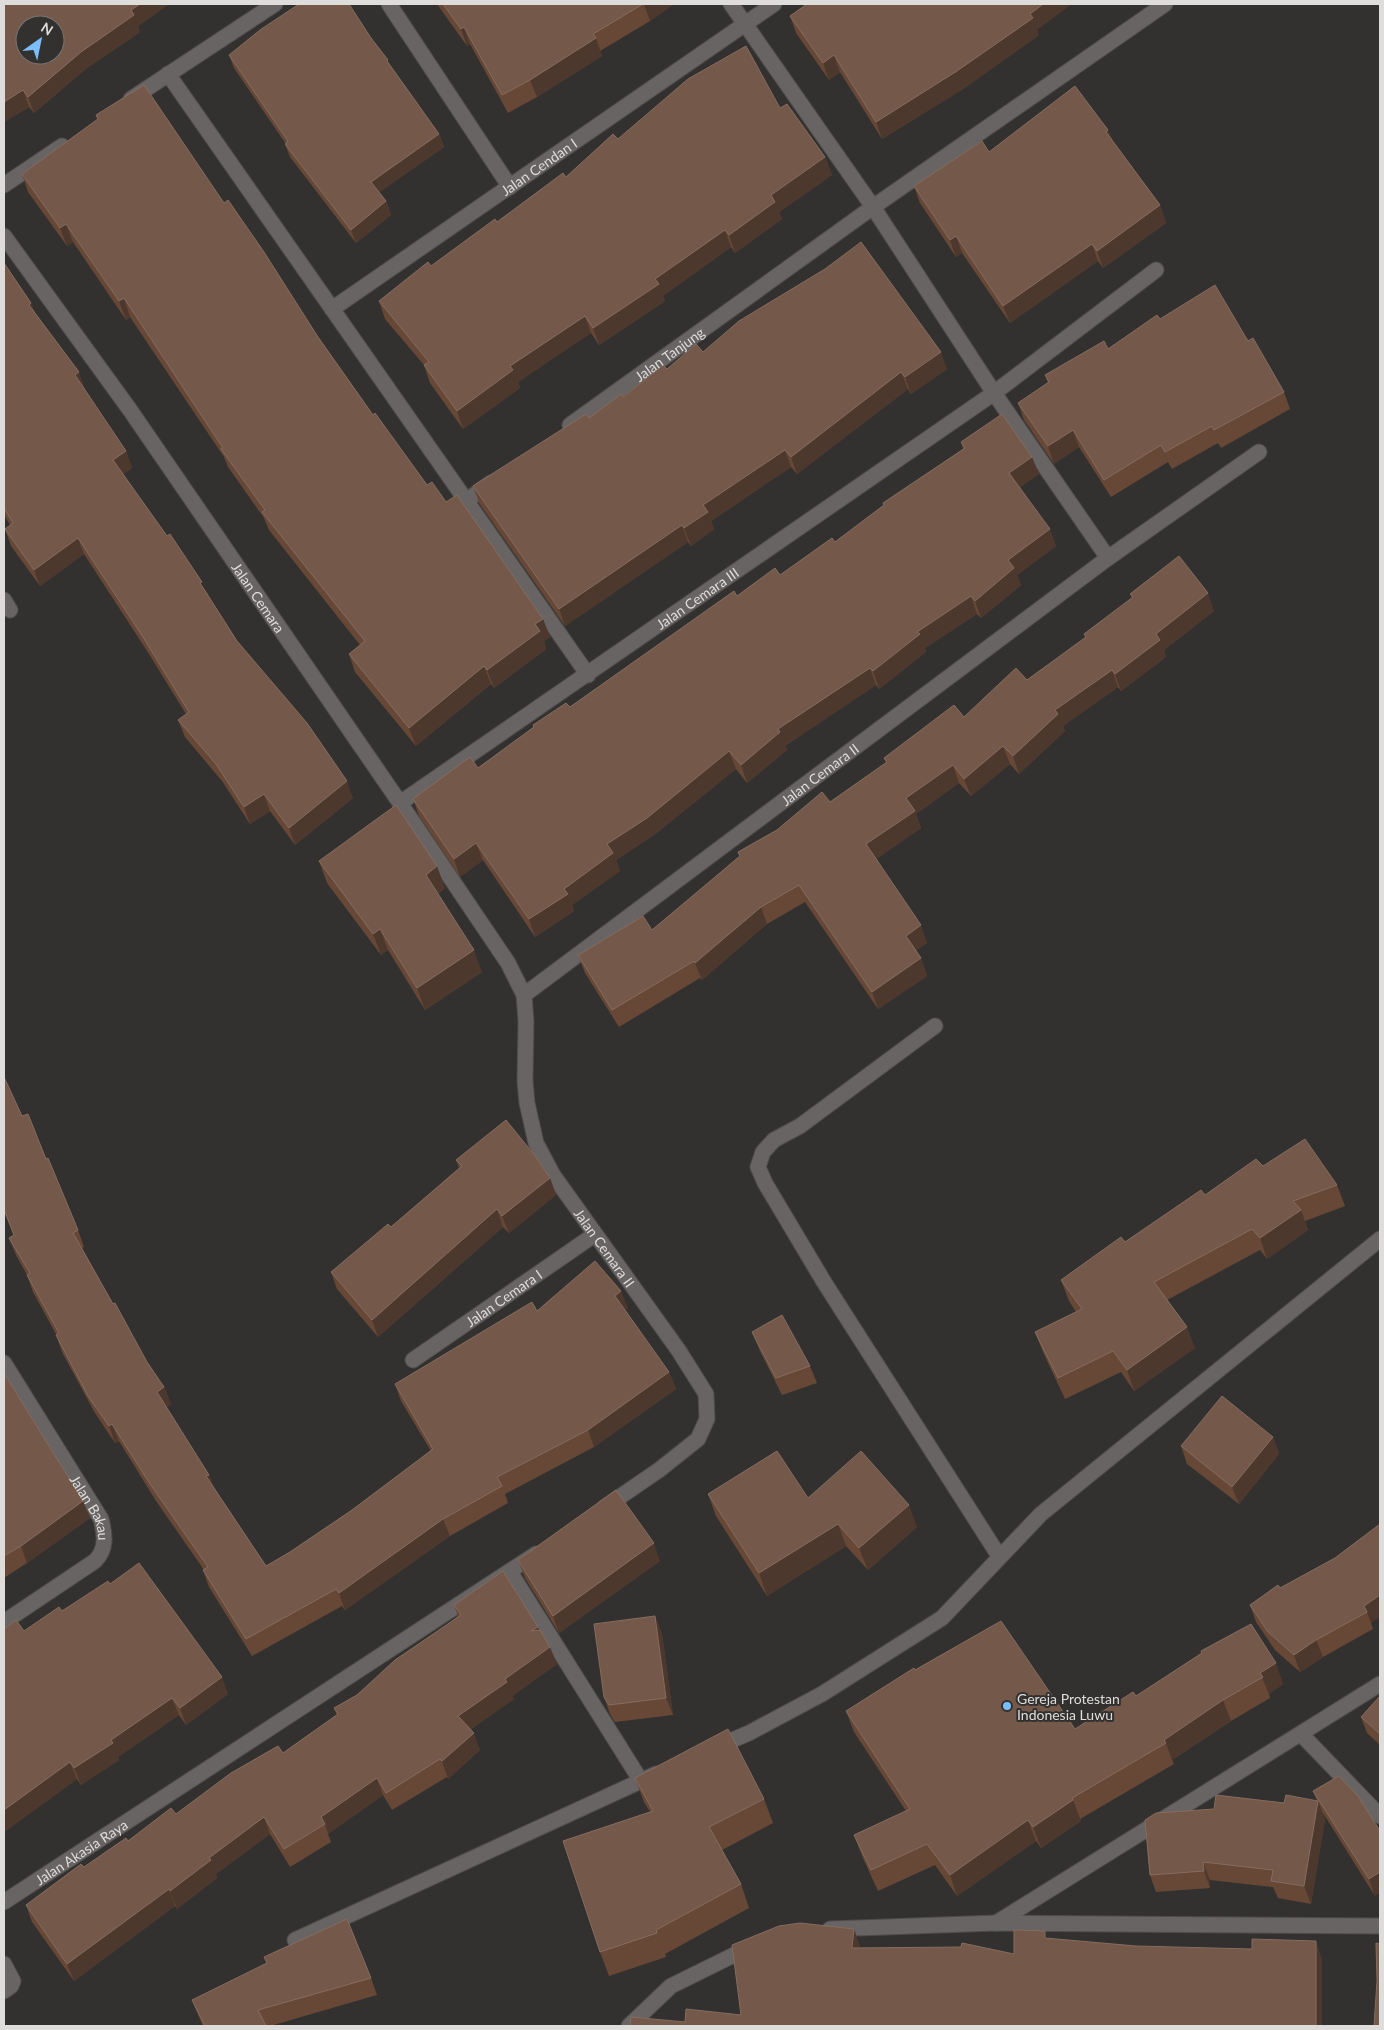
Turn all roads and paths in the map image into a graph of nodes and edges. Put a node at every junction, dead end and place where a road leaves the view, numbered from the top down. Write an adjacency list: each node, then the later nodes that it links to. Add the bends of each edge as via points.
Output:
1 (275, 4): 7 (street)
2 (389, 4): 11 (street)
3 (731, 4): 6 (street)
4 (774, 4): 6 (street, Jalan Cendan I)
5 (1165, 4): 12 (street, Jalan Tanjung)
6 (745, 24): 11 (street, Jalan Cendan I); 12 (street)
7 (168, 74): 8 (street); 15 (street)
8 (119, 107)
9 (78, 135): 10 (street)
10 (4, 185)
11 (510, 187): 15 (street, Jalan Cendan I)
12 (873, 207): 16 (street); 17 (street, Jalan Tanjung)
13 (4, 236): 23 (street, Jalan Cemara, via 130,410)
14 (1156, 270): 16 (street, Jalan Cemara III)
15 (332, 309): 20 (street)
16 (994, 393): 21 (street); 22 (street, Jalan Cemara III)
17 (562, 431)
18 (1259, 452): 21 (street, Jalan Cemara II)
19 (506, 472): 20 (street)
20 (466, 500): 22 (street)
21 (1105, 555): 25 (street, Jalan Cemara II)
22 (588, 675): 23 (street, Jalan Cemara III)
23 (400, 803): 24 (street, Jalan Cemara)
24 (508, 964): 25 (street, Jalan Cemara II)
25 (524, 995): 27 (street, Jalan Cemara II, via 525,1081 536,1144 553,1176)
26 (935, 1026): 33 (street, via 800,1126 774,1140 763,1152 758,1167 824,1282)
27 (594, 1235): 29 (street, Jalan Cemara I); 31 (street, Jalan Cemara II, via 679,1351 706,1394 706,1419 698,1439)
28 (1380, 1239): 33 (street, via 1041,1514)
29 (413, 1360)
30 (4, 1363): 35 (street, Jalan Bakau, via 101,1519 104,1545 103,1552 94,1561)
31 (596, 1513)
32 (549, 1545): 34 (street, Jalan Akasia Raya)
33 (999, 1556): 38 (street, via 942,1618 822,1694)
34 (510, 1572): 40 (street); 42 (street, Jalan Akasia Raya)
35 (4, 1622)
36 (1380, 1684): 37 (street)
37 (1301, 1734): 41 (street); 43 (street)
38 (704, 1753)
39 (668, 1769): 40 (street)
40 (641, 1780): 46 (street)
41 (1380, 1816)
42 (4, 1902)
43 (996, 1923): 44 (street); 45 (street)
44 (1380, 1926)
45 (812, 1930)
46 (295, 1940)
47 (766, 1940): 50 (street, via 671,1986)
48 (4, 1964): 49 (street, via 13,1981)
49 (4, 1991)
50 (629, 2026)

